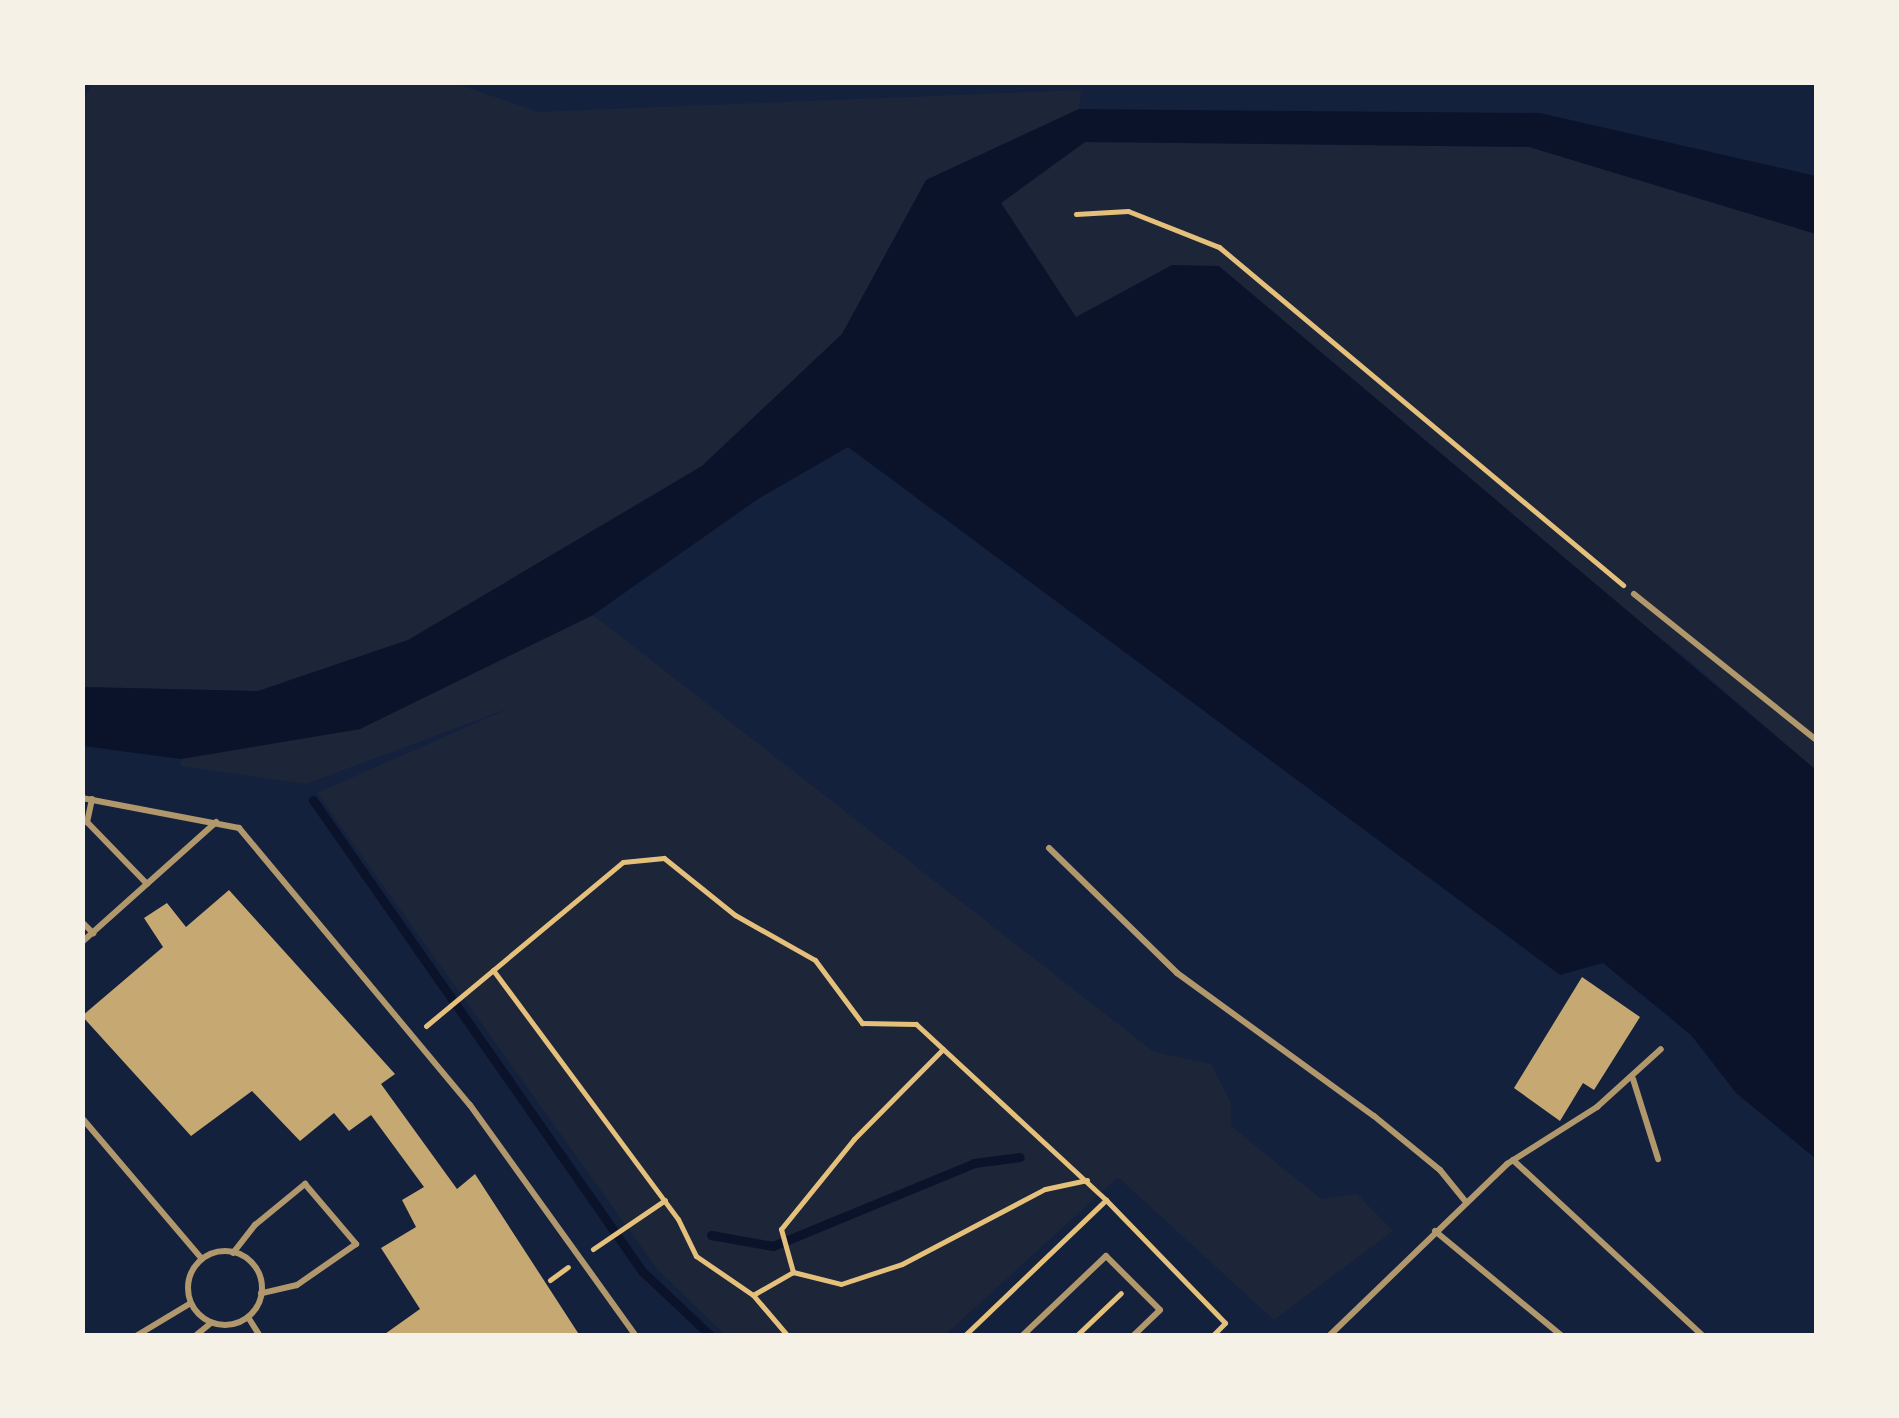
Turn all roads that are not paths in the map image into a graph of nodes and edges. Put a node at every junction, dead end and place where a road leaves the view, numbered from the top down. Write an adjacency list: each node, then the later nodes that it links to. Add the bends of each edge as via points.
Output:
1 (1634, 594): 2 (lane)
2 (1816, 740)
3 (87, 799): 4 (lane); 6 (lane, via 87,822)
4 (218, 821): 6 (lane); 26 (lane, via 239,828 258,846 470,1105)
5 (1049, 848): 15 (lane, via 1178,973 1374,1116 1440,1170)
6 (147, 884): 8 (lane)
7 (82, 922): 8 (lane)
8 (93, 933): 9 (lane)
9 (82, 942)
10 (1660, 1049): 11 (lane)
11 (1633, 1079): 13 (lane); 14 (lane)
12 (82, 1118): 18 (lane)
13 (1658, 1159)
14 (1513, 1160): 15 (lane); 31 (lane)
15 (1466, 1202): 16 (lane)
16 (1436, 1232): 29 (lane); 30 (lane)
17 (233, 1252): 18 (lane); 19 (lane, via 252,1264); 19 (lane, via 305,1184 356,1244 297,1285)
18 (202, 1260): 20 (lane, via 188,1282)
19 (262, 1293): 21 (lane)
20 (191, 1303): 22 (lane); 23 (lane)
21 (248, 1317): 22 (lane, via 229,1325); 25 (lane)
22 (211, 1322): 24 (lane)
23 (136, 1336)
24 (195, 1336)
25 (260, 1336)
26 (636, 1336)
27 (1022, 1336): 28 (lane, via 1106,1256 1160,1310)
28 (1133, 1336)
29 (1329, 1336)
30 (1562, 1336)
31 (1703, 1336)

